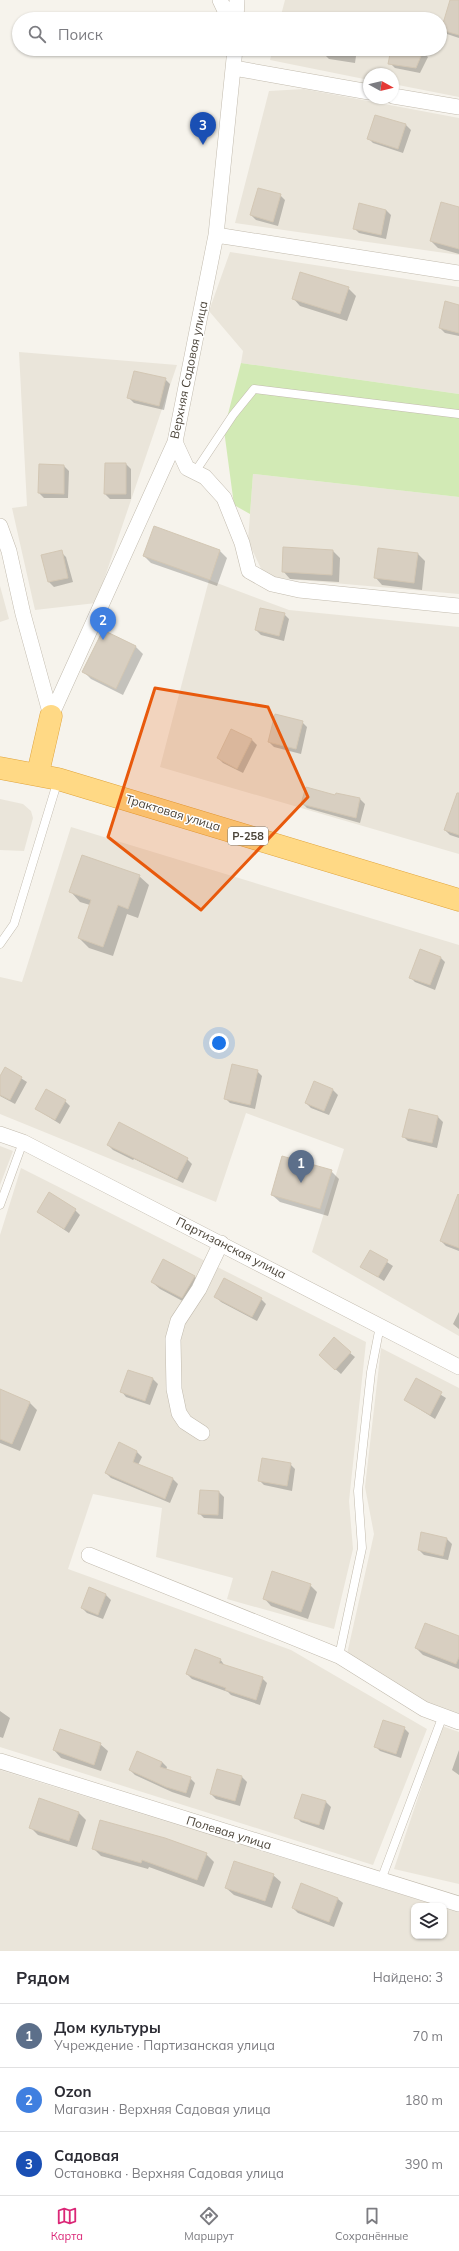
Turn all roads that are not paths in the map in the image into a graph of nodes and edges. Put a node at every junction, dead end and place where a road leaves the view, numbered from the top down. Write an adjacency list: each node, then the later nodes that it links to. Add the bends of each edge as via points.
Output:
1 (220, 0): 3 (street)
2 (237, 0): 4 (street)
3 (225, 12)
4 (236, 12)
5 (235, 56): 6 (street, Верхняя Садовая улица)
6 (234, 68): 7 (street); 10 (street, Верхняя Садовая улица)
7 (363, 91)
8 (399, 97): 9 (street)
9 (459, 108)
10 (216, 235): 11 (street); 13 (street, Верхняя Садовая улица)
11 (459, 273)
12 (459, 414): 14 (lane, via 254,390 233,415)
13 (174, 442): 14 (street, via 187,468); 17 (street, Верхняя Садовая улица)
14 (195, 472): 16 (street, via 205,477 224,498 242,544 249,571 272,584 299,590)
15 (0, 526): 17 (street, via 9,551 23,614)
16 (459, 606)
17 (52, 716): 19 (highway)
18 (0, 768): 19 (highway, Трактовая улица / Р-258)
19 (38, 773): 20 (highway, Трактовая улица / Р-258)
20 (58, 779): 21 (highway, Трактовая улица / Р-258); 22 (lane, via 14,924)
21 (459, 900)
22 (0, 944)
23 (0, 1134): 24 (street, Партизанская улица)
24 (24, 1142): 25 (lane); 26 (street, Партизанская улица)
25 (0, 1205)
26 (221, 1243): 27 (street, Партизанская улица); 29 (street, via 198,1289 178,1321 173,1340 174,1389 179,1413 184,1422)
27 (380, 1326): 28 (street, Партизанская улица); 31 (lane, via 371,1372 358,1491 362,1548)
28 (459, 1367)
29 (202, 1433)
30 (89, 1555): 31 (street)
31 (339, 1656): 32 (street)
32 (442, 1718): 33 (street); 35 (lane)
33 (459, 1722)
34 (0, 1761): 35 (street, Полевая улица)
35 (381, 1880): 36 (street, Полевая улица)
36 (459, 1904)

